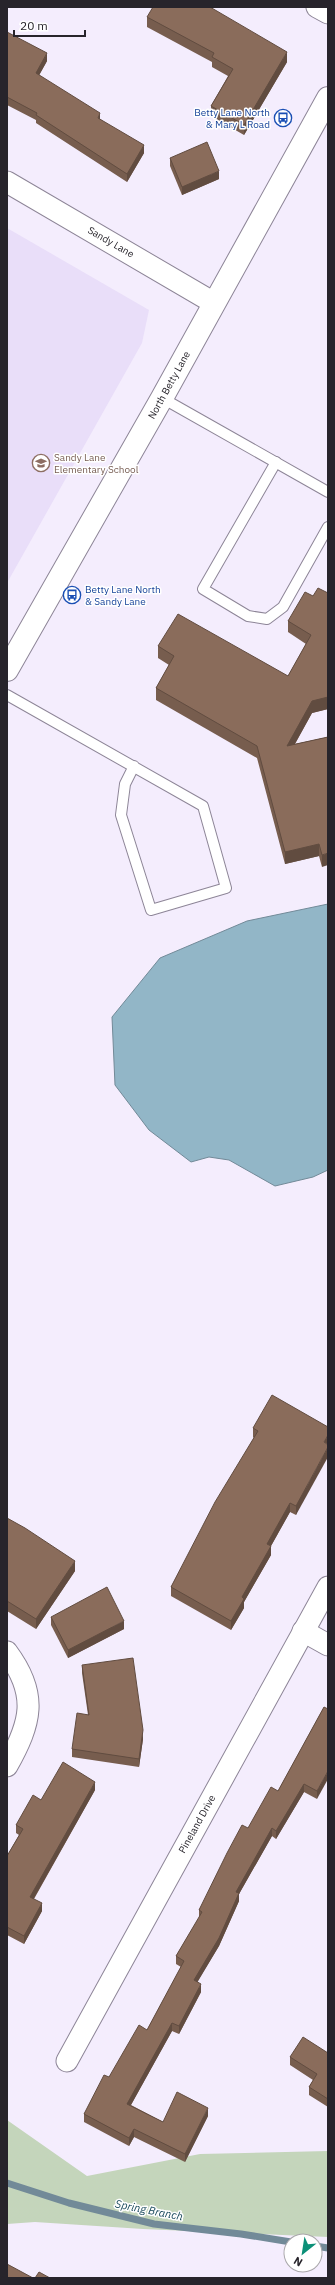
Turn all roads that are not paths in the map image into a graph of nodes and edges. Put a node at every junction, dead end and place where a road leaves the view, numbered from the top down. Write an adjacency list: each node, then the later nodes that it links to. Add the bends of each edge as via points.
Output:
1 (317, 7): 2 (street)
2 (328, 13)
3 (328, 98): 5 (street, North Betty Lane)
4 (7, 182): 5 (street, Sandy Lane)
5 (214, 303): 6 (street, North Betty Lane)
6 (162, 398): 7 (lane); 10 (street, North Betty Lane)
7 (276, 462): 8 (lane); 9 (lane, via 203,589 248,616 267,619 283,606)
8 (328, 492)
9 (328, 527)
10 (7, 670)
11 (7, 695): 12 (lane)
12 (134, 766): 12 (lane, via 203,806 226,888 151,910 121,815 125,784)
13 (328, 1587): 14 (street, Pineland Drive)
14 (303, 1631): 15 (street); 18 (street, Pineland Drive)
15 (328, 1646)
16 (7, 1652): 17 (street, via 20,1671 28,1695 28,1714 23,1738)
17 (7, 1766)
18 (67, 2061)

